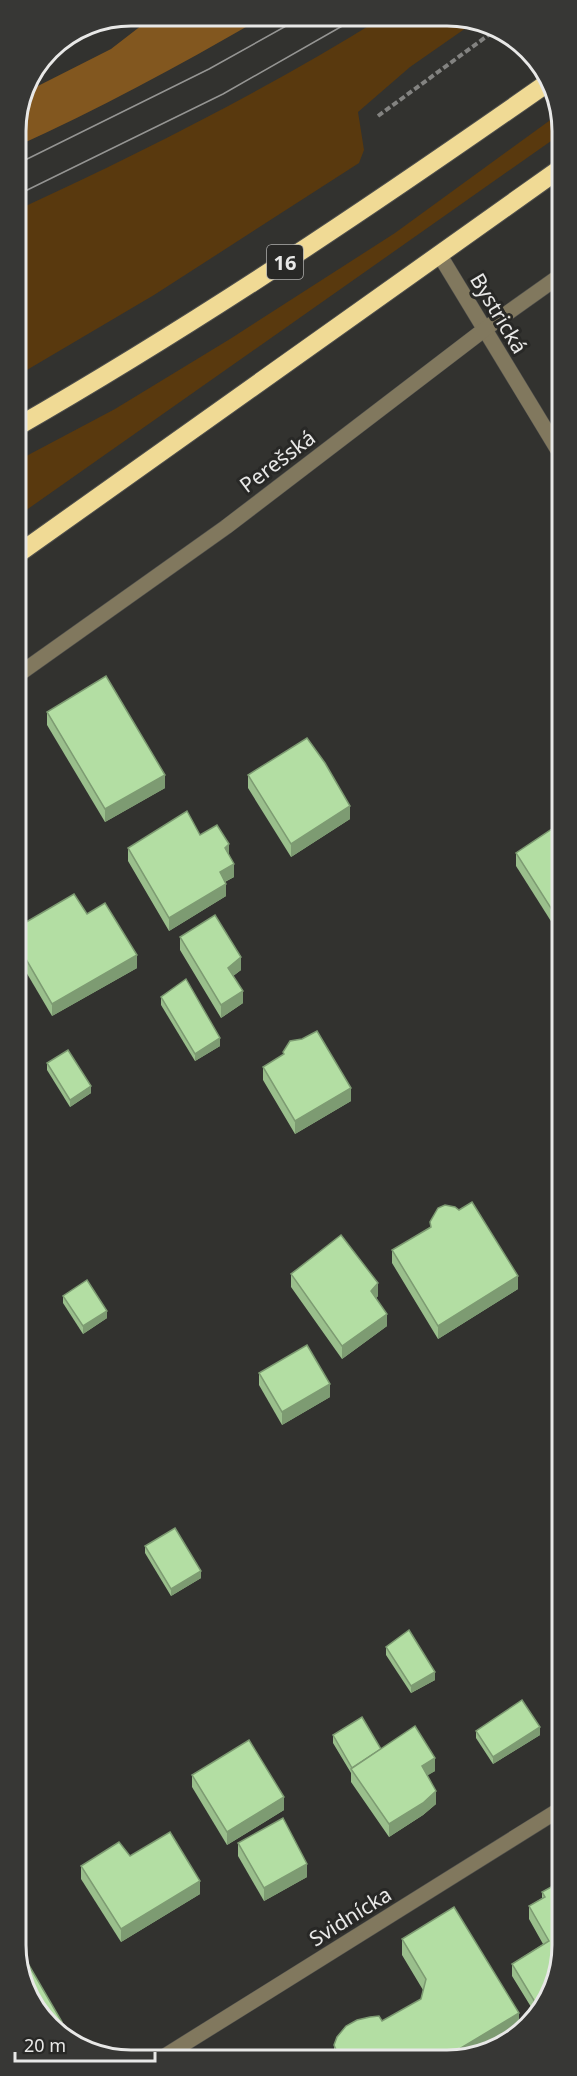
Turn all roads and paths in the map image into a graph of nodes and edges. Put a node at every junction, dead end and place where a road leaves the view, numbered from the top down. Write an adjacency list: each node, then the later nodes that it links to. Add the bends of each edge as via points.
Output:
1 (489, 35): 3 (path)
2 (542, 87): 8 (highway, 16, via 273,270)
3 (378, 116)
4 (552, 174): 5 (highway)
5 (439, 254): 7 (street, Bystrická); 10 (highway)
6 (552, 281): 7 (street, Perešská)
7 (485, 329): 9 (street, Bystrická); 11 (street, Perešská, via 226,527)
8 (26, 421)
9 (552, 440)
10 (26, 548)
11 (26, 669)
12 (551, 1815): 13 (street, Svidnícka)
13 (174, 2050)

